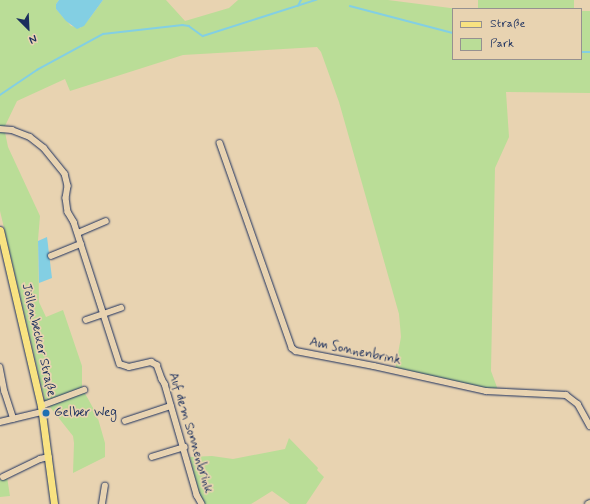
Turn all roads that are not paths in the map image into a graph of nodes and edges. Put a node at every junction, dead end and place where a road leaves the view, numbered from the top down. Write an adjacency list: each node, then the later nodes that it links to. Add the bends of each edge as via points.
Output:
1 (0, 129): 5 (street, Auf dem Sonnenbrink, via 12,130 30,137 44,148 65,174 68,186 68,212)
2 (220, 143): 19 (street, Am Sonnenbrink, via 292,348 296,352 486,391 566,394 578,404)
3 (106, 221): 5 (street)
4 (0, 230): 15 (main road, Jöllenbecker Straße)
5 (78, 233): 6 (street, Auf dem Sonnenbrink)
6 (81, 244): 7 (street); 9 (street, Auf dem Sonnenbrink)
7 (51, 256)
8 (121, 308): 9 (street)
9 (104, 314): 10 (street); 14 (street, Auf dem Sonnenbrink, via 120,364 129,368 151,362 157,365)
10 (86, 320)
11 (0, 367): 12 (street)
12 (1, 374): 16 (street)
13 (84, 390): 15 (street)
14 (171, 406): 17 (street); 20 (street, Auf dem Sonnenbrink)
15 (42, 409): 16 (street); 21 (main road, Jöllenbecker Straße)
16 (14, 419): 18 (street)
17 (125, 421)
18 (0, 422)
19 (590, 426)
20 (184, 447): 22 (street); 27 (street, Auf dem Sonnenbrink)
21 (49, 457): 23 (street); 25 (main road, Jöllenbecker Straße)
22 (152, 457)
23 (3, 477)
24 (105, 486): 26 (street)
25 (54, 504)
26 (102, 504)
27 (200, 504)

